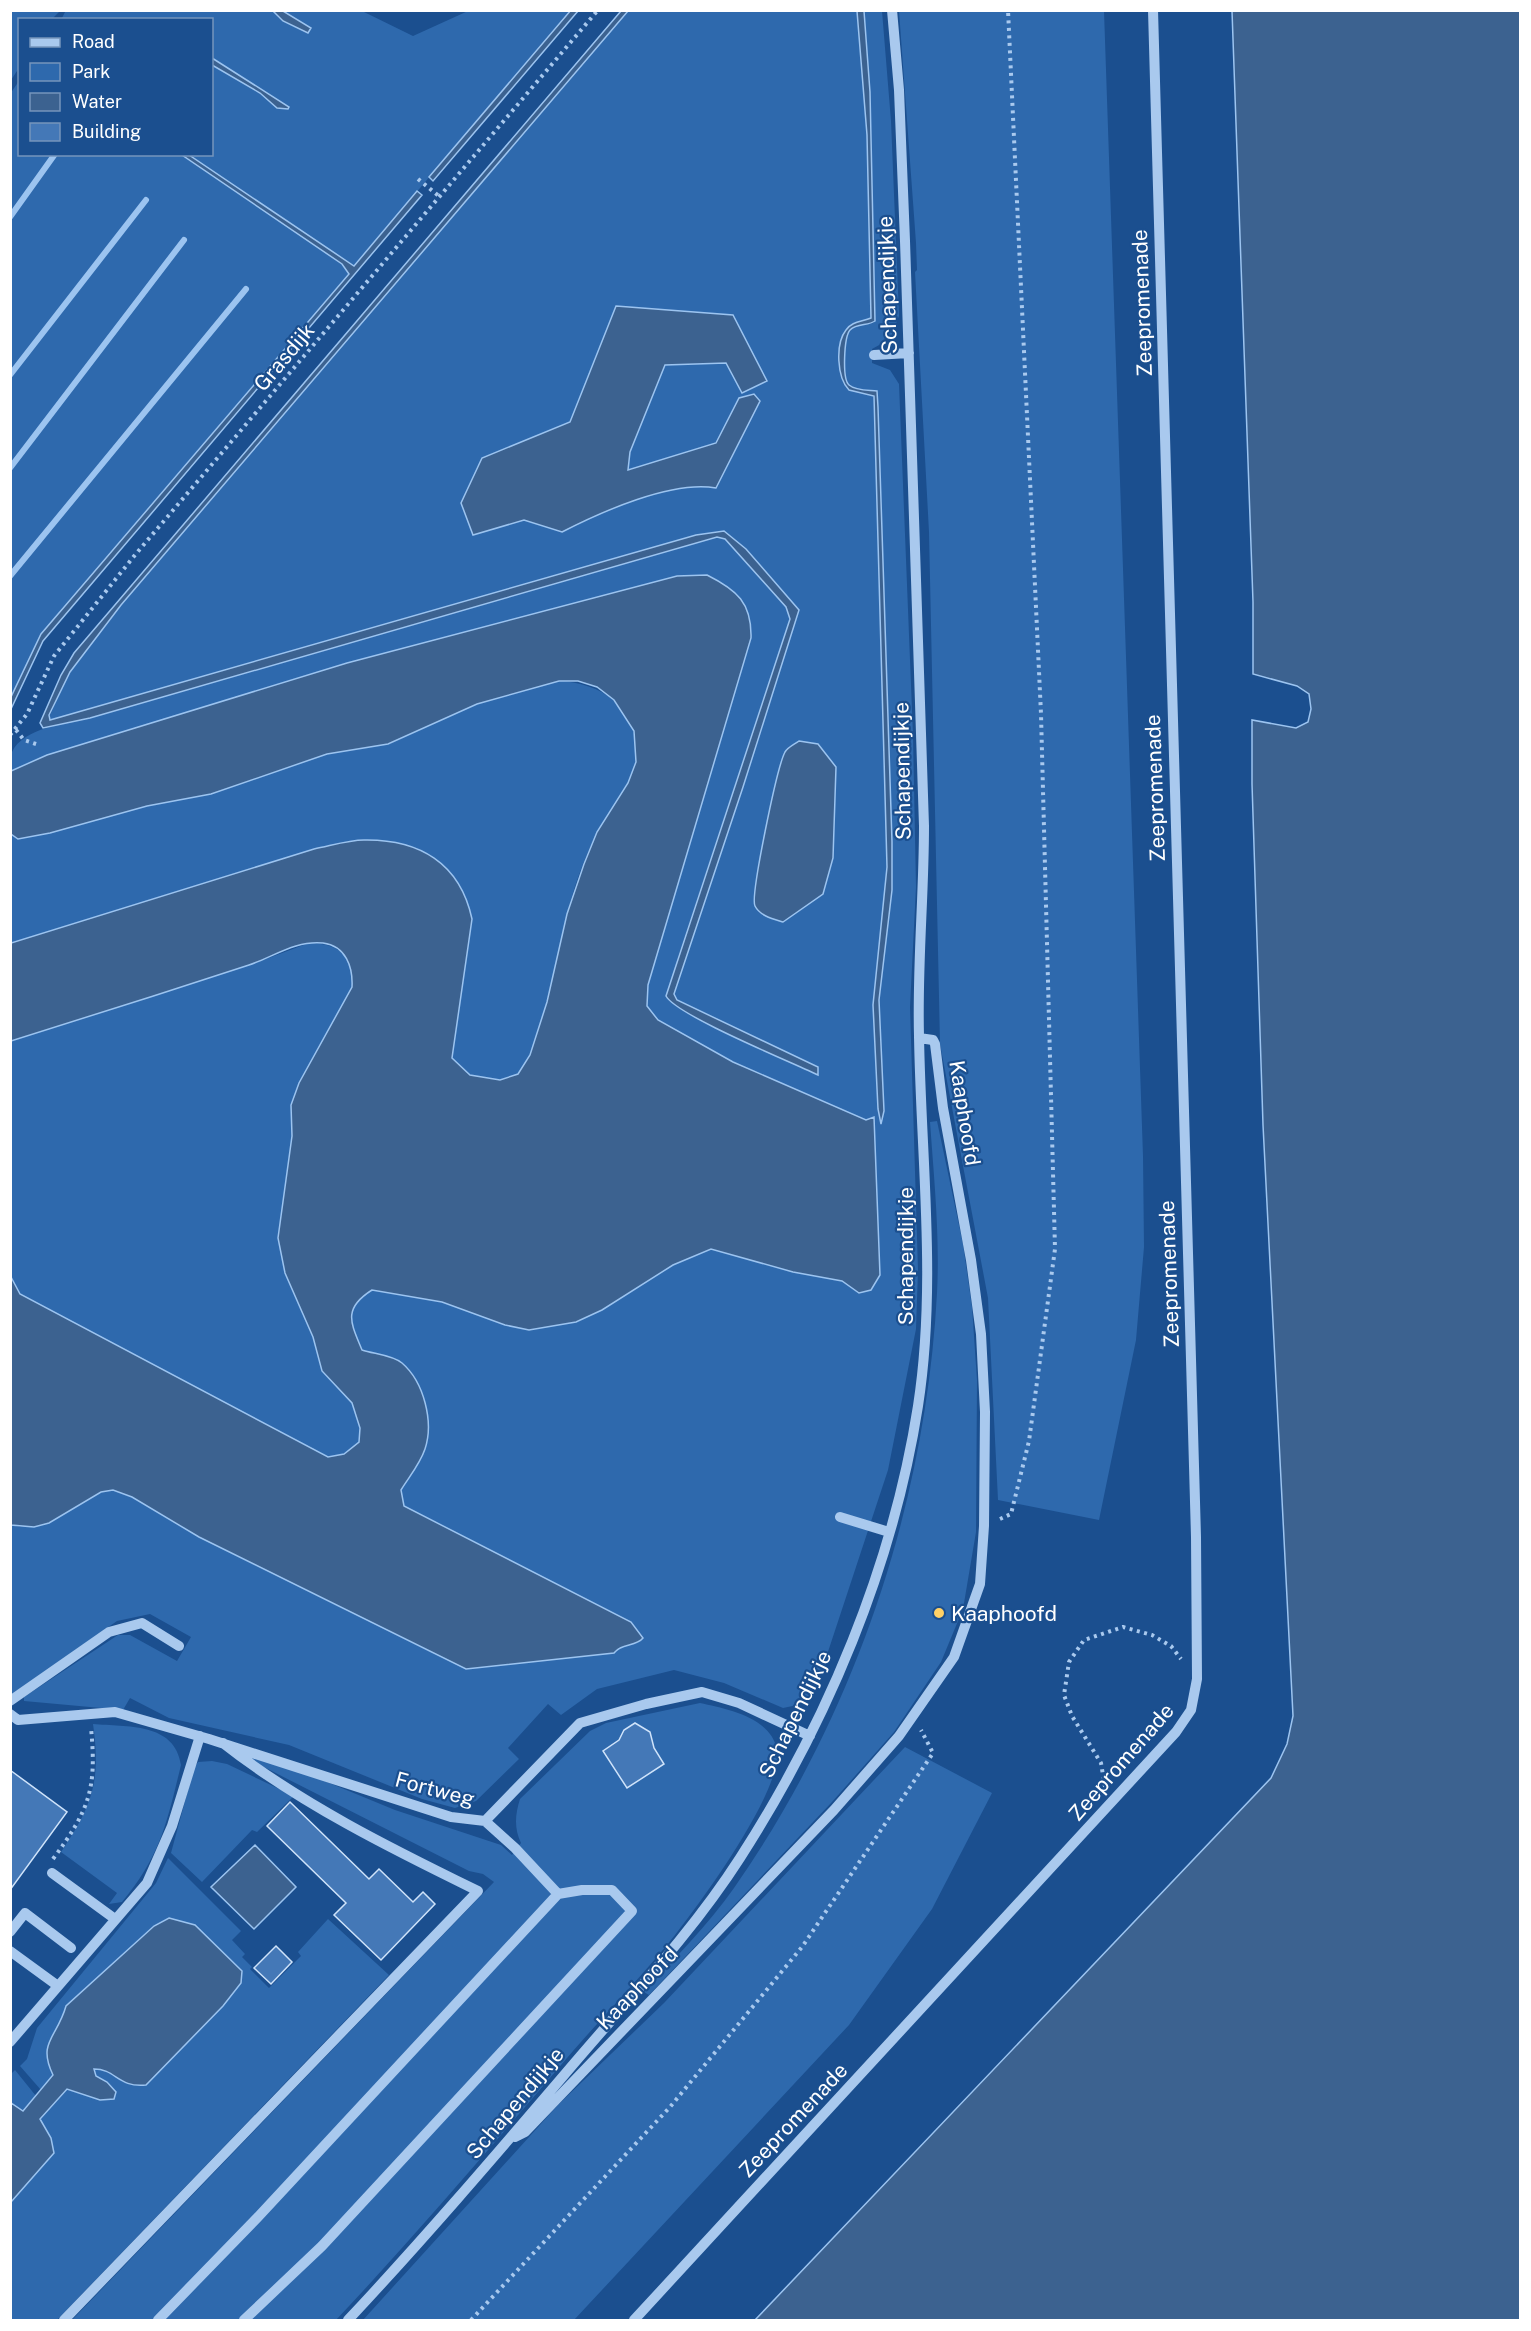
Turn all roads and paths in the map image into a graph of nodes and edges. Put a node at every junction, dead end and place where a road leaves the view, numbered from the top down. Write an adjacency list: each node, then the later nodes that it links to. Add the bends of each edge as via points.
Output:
1 (598, 10): 6 (path, Grasdijk)
2 (892, 10): 7 (street, Schapendijkje, via 899,90)
3 (1008, 10): 14 (path, via 1041,714 1055,1249 1029,1441 1011,1514)
4 (1153, 10): 17 (street, Zeepromenade)
5 (418, 179): 6 (path)
6 (440, 198): 9 (path, Grasdijk, via 135,555 54,656)
7 (909, 353): 8 (street); 12 (street, Schapendijkje, via 924,812)
8 (874, 355)
9 (16, 730): 10 (path, Grasdijk); 11 (path, via 24,740)
10 (10, 735)
11 (39, 745)
12 (919, 1038): 14 (street, Kaaphoofd, via 933,1040 935,1044 974,1281 985,1412); 15 (street, Schapendijkje, via 928,1248 924,1351 908,1459)
13 (840, 1517): 15 (street)
14 (984, 1526): 21 (street, Kaaphoofd, via 980,1584 954,1658)
15 (889, 1532): 23 (street, Schapendijkje, via 846,1654)
16 (179, 1646): 18 (street, via 142,1623 109,1632)
17 (1197, 1679): 25 (street, Zeepromenade, via 1191,1710 1176,1732); 25 (path, via 1171,1646 1152,1635 1123,1627 1084,1640 1069,1662 1064,1695 1072,1716 1101,1763 1105,1786)
18 (10, 1701)
19 (10, 1714): 20 (street, Fortweg, via 18,1720)
20 (89, 1714): 22 (street, Fortweg, via 115,1712); 27 (path, via 93,1769 90,1793 78,1826 48,1866)
21 (914, 1715): 35 (street, Kaaphoofd, via 834,1810 726,1925 525,2132); 40 (path, via 933,1753 802,1947 670,2108)
22 (200, 1736): 24 (street, Fortweg); 29 (street, via 160,1856 147,1883)
23 (810, 1736): 26 (street, Fortweg, via 739,1703 702,1692 646,1704 580,1723); 35 (street, Schapendijkje, via 739,1860 681,1937)
24 (222, 1743): 26 (street, Fortweg, via 451,1817); 36 (street, via 250,1764 394,1850 478,1891)
25 (1103, 1813): 41 (street, Zeepromenade)
26 (485, 1821): 28 (street)
27 (52, 1873): 29 (street)
28 (558, 1894): 37 (street); 38 (street, via 612,1890 632,1911 338,2229)
29 (116, 1919): 33 (street)
30 (10, 1932): 31 (street, via 25,1913)
31 (71, 1948)
32 (10, 1951): 33 (street)
33 (58, 1986): 34 (street)
34 (10, 2042)
35 (509, 2140): 39 (street, Schapendijkje)
36 (64, 2320)
37 (158, 2320)
38 (244, 2320)
39 (348, 2320)
40 (471, 2320)
41 (634, 2320)

